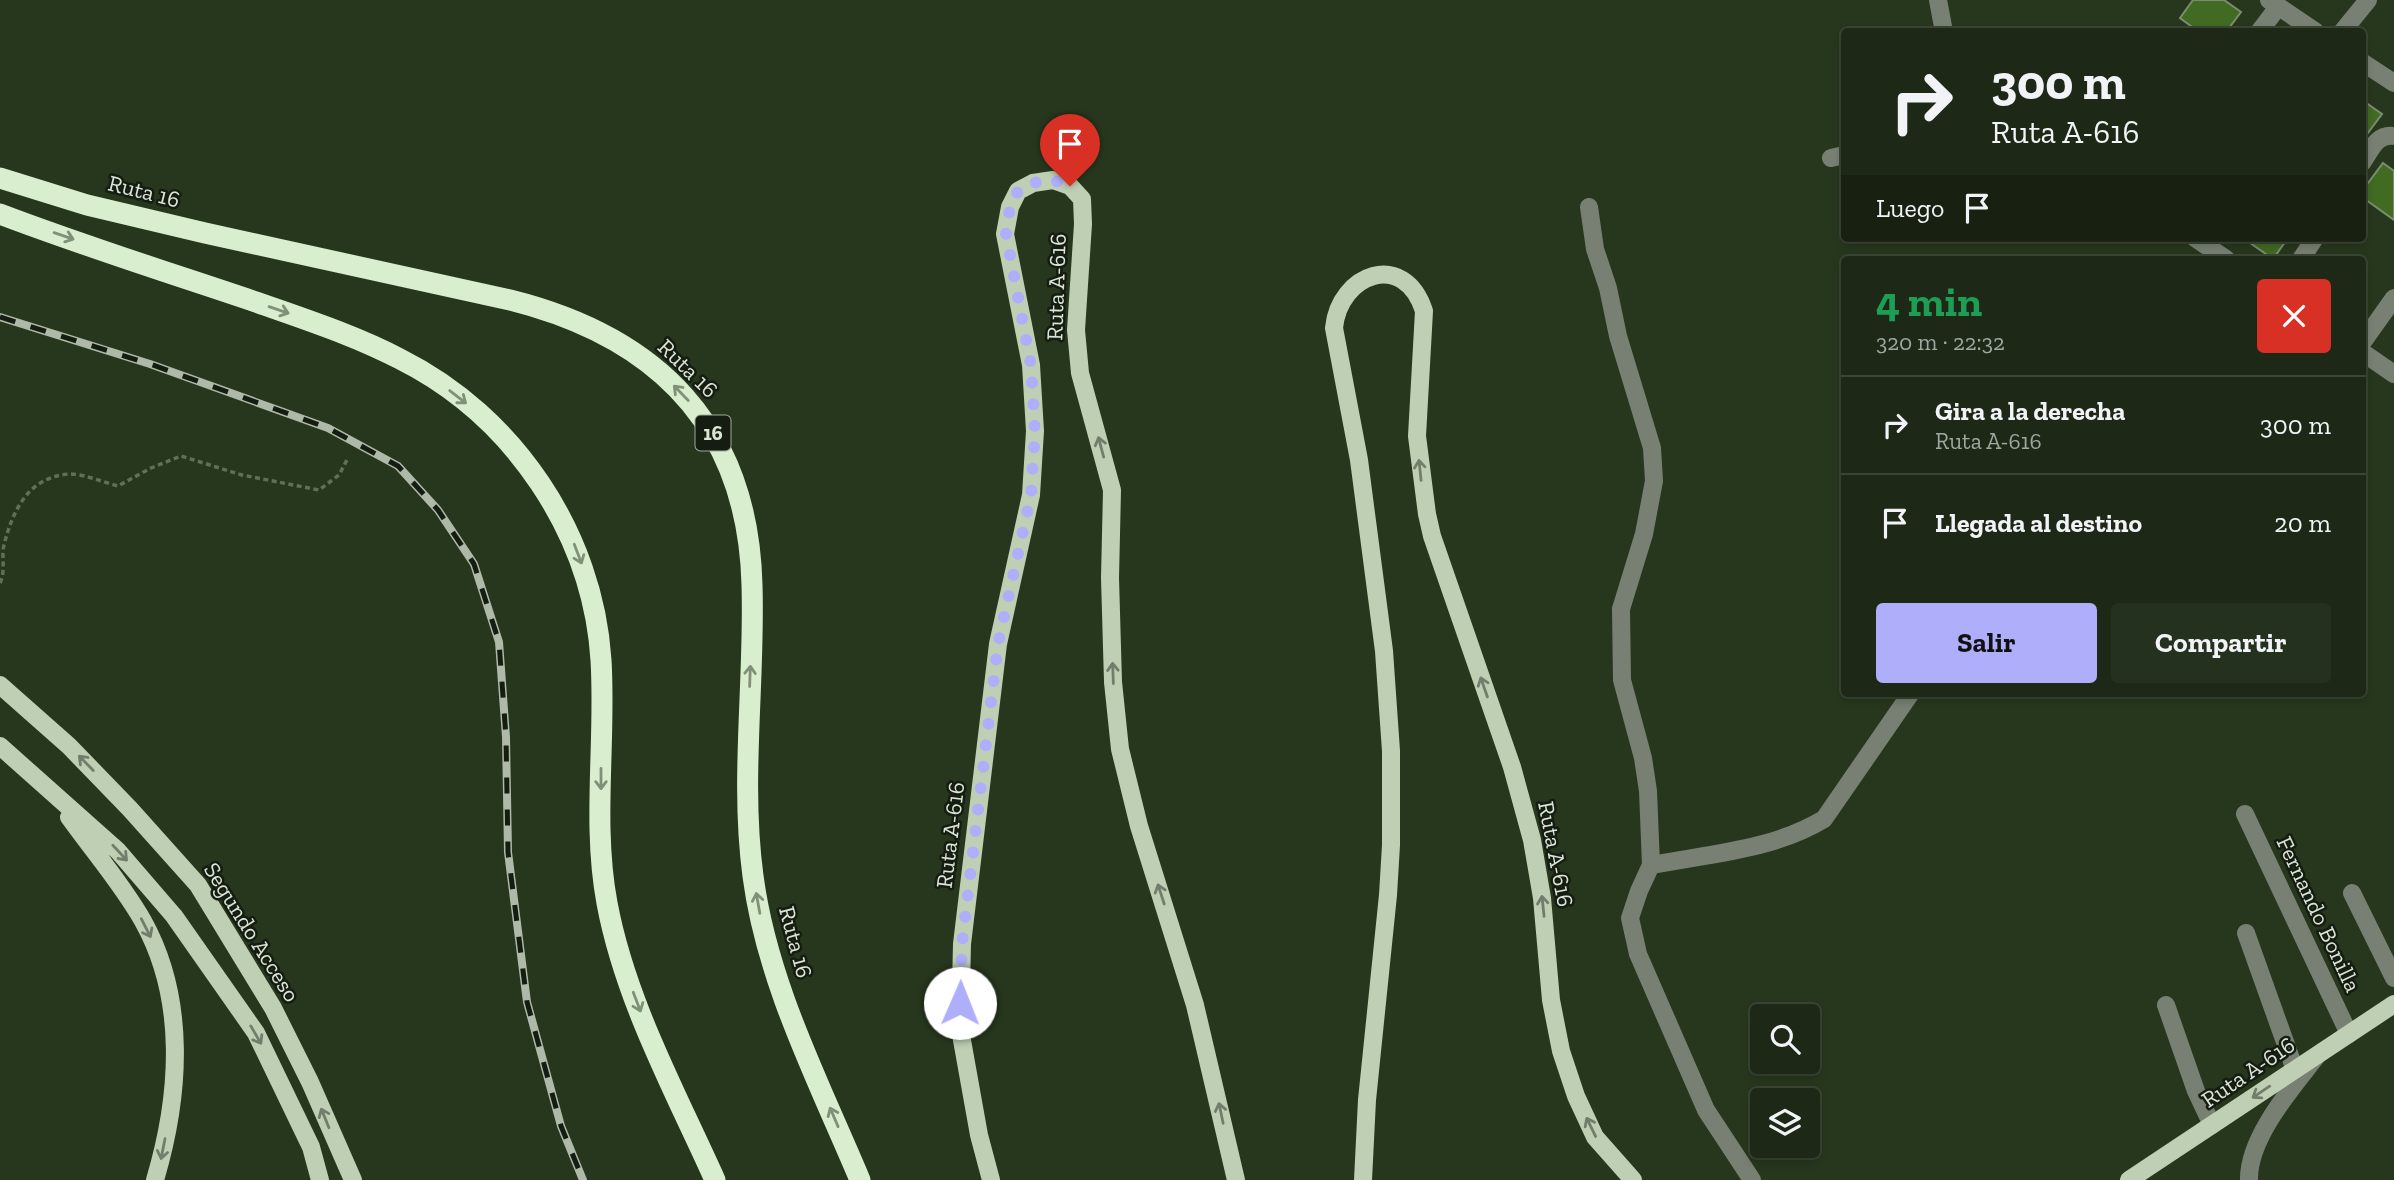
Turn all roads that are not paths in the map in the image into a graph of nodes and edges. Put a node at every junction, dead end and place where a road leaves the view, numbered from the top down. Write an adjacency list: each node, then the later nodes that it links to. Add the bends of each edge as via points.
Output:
1 (1938, 0): 4 (street)
2 (2368, 0): 7 (street)
3 (2273, 3): 5 (street); 6 (street)
4 (1943, 28)
5 (2261, 28)
6 (2310, 28)
7 (2345, 28)
8 (2366, 65): 9 (street)
9 (2394, 83)
10 (2394, 136): 11 (street, via 2378,138)
11 (2366, 157)
12 (0, 178): 40 (highway, Ruta 16 / 16, one-way to 12, via 780,986 761,919 747,798 751,559 729,466 697,410 633,351 554,312 88,205)
13 (1589, 206): 26 (street, via 1595,249 1652,448 1654,481 1644,534 1621,609 1620,658 1648,791)
14 (0, 214): 39 (highway, one-way to 39, via 314,322 401,359 447,388 516,452 547,494 583,568 597,625 602,693 601,850 611,925 638,1005)
15 (2201, 242): 16 (street)
16 (2222, 256)
17 (2394, 298): 18 (street)
18 (2366, 337)
19 (2366, 355): 20 (street)
20 (2394, 374)
21 (0, 685): 38 (main road, Segundo Acceso, one-way to 21, via 279,1020 198,886 69,746)
22 (1908, 697): 26 (street, via 1825,820 1769,842)
23 (0, 746): 24 (main road)
24 (51, 791): 36 (main road, one-way to 36, via 143,922 165,978 176,1068); 37 (main road, one-way to 37, via 118,851 174,916 256,1033 311,1147)
25 (2245, 814): 32 (street, Fernando Bonilla)
26 (1651, 865): 45 (street, via 1630,918 1638,954 1706,1110)
27 (2352, 893): 29 (street)
28 (2246, 933): 34 (street)
29 (2394, 978)
30 (2394, 1004): 32 (main road, Ruta A-616)
31 (2166, 1005): 35 (street)
32 (2349, 1034): 33 (main road, Ruta A-616)
33 (2318, 1054): 34 (main road, Ruta A-616); 47 (street, via 2260,1136)
34 (2295, 1070): 35 (main road, Ruta A-616, one-way to 35)
35 (2212, 1125): 46 (main road, Ruta A-616)
36 (155, 1180)
37 (320, 1180)
38 (353, 1180)
39 (715, 1180)
40 (860, 1180)
41 (991, 1180): 42 (main road, Ruta A-616, one-way to 41, via 1195,1005 1120,750 1113,682 1112,491 1080,373 1076,330 1082,199 1070,186 1053,180 1018,191 1006,234 1031,365 1035,432 1031,495 998,644 962,944 960,1016)
42 (1236, 1180)
43 (1363, 1180): 44 (main road, Ruta A-616, one-way to 43, via 1595,1137 1561,1051 1532,841 1512,767 1432,536 1423,492 1417,436 1424,311 1410,285 1389,275 1371,276 1349,292 1338,307 1334,328 1359,460 1391,740 1388,895)
44 (1633, 1180)
45 (1752, 1180)
46 (2129, 1180)
47 (2249, 1180)

